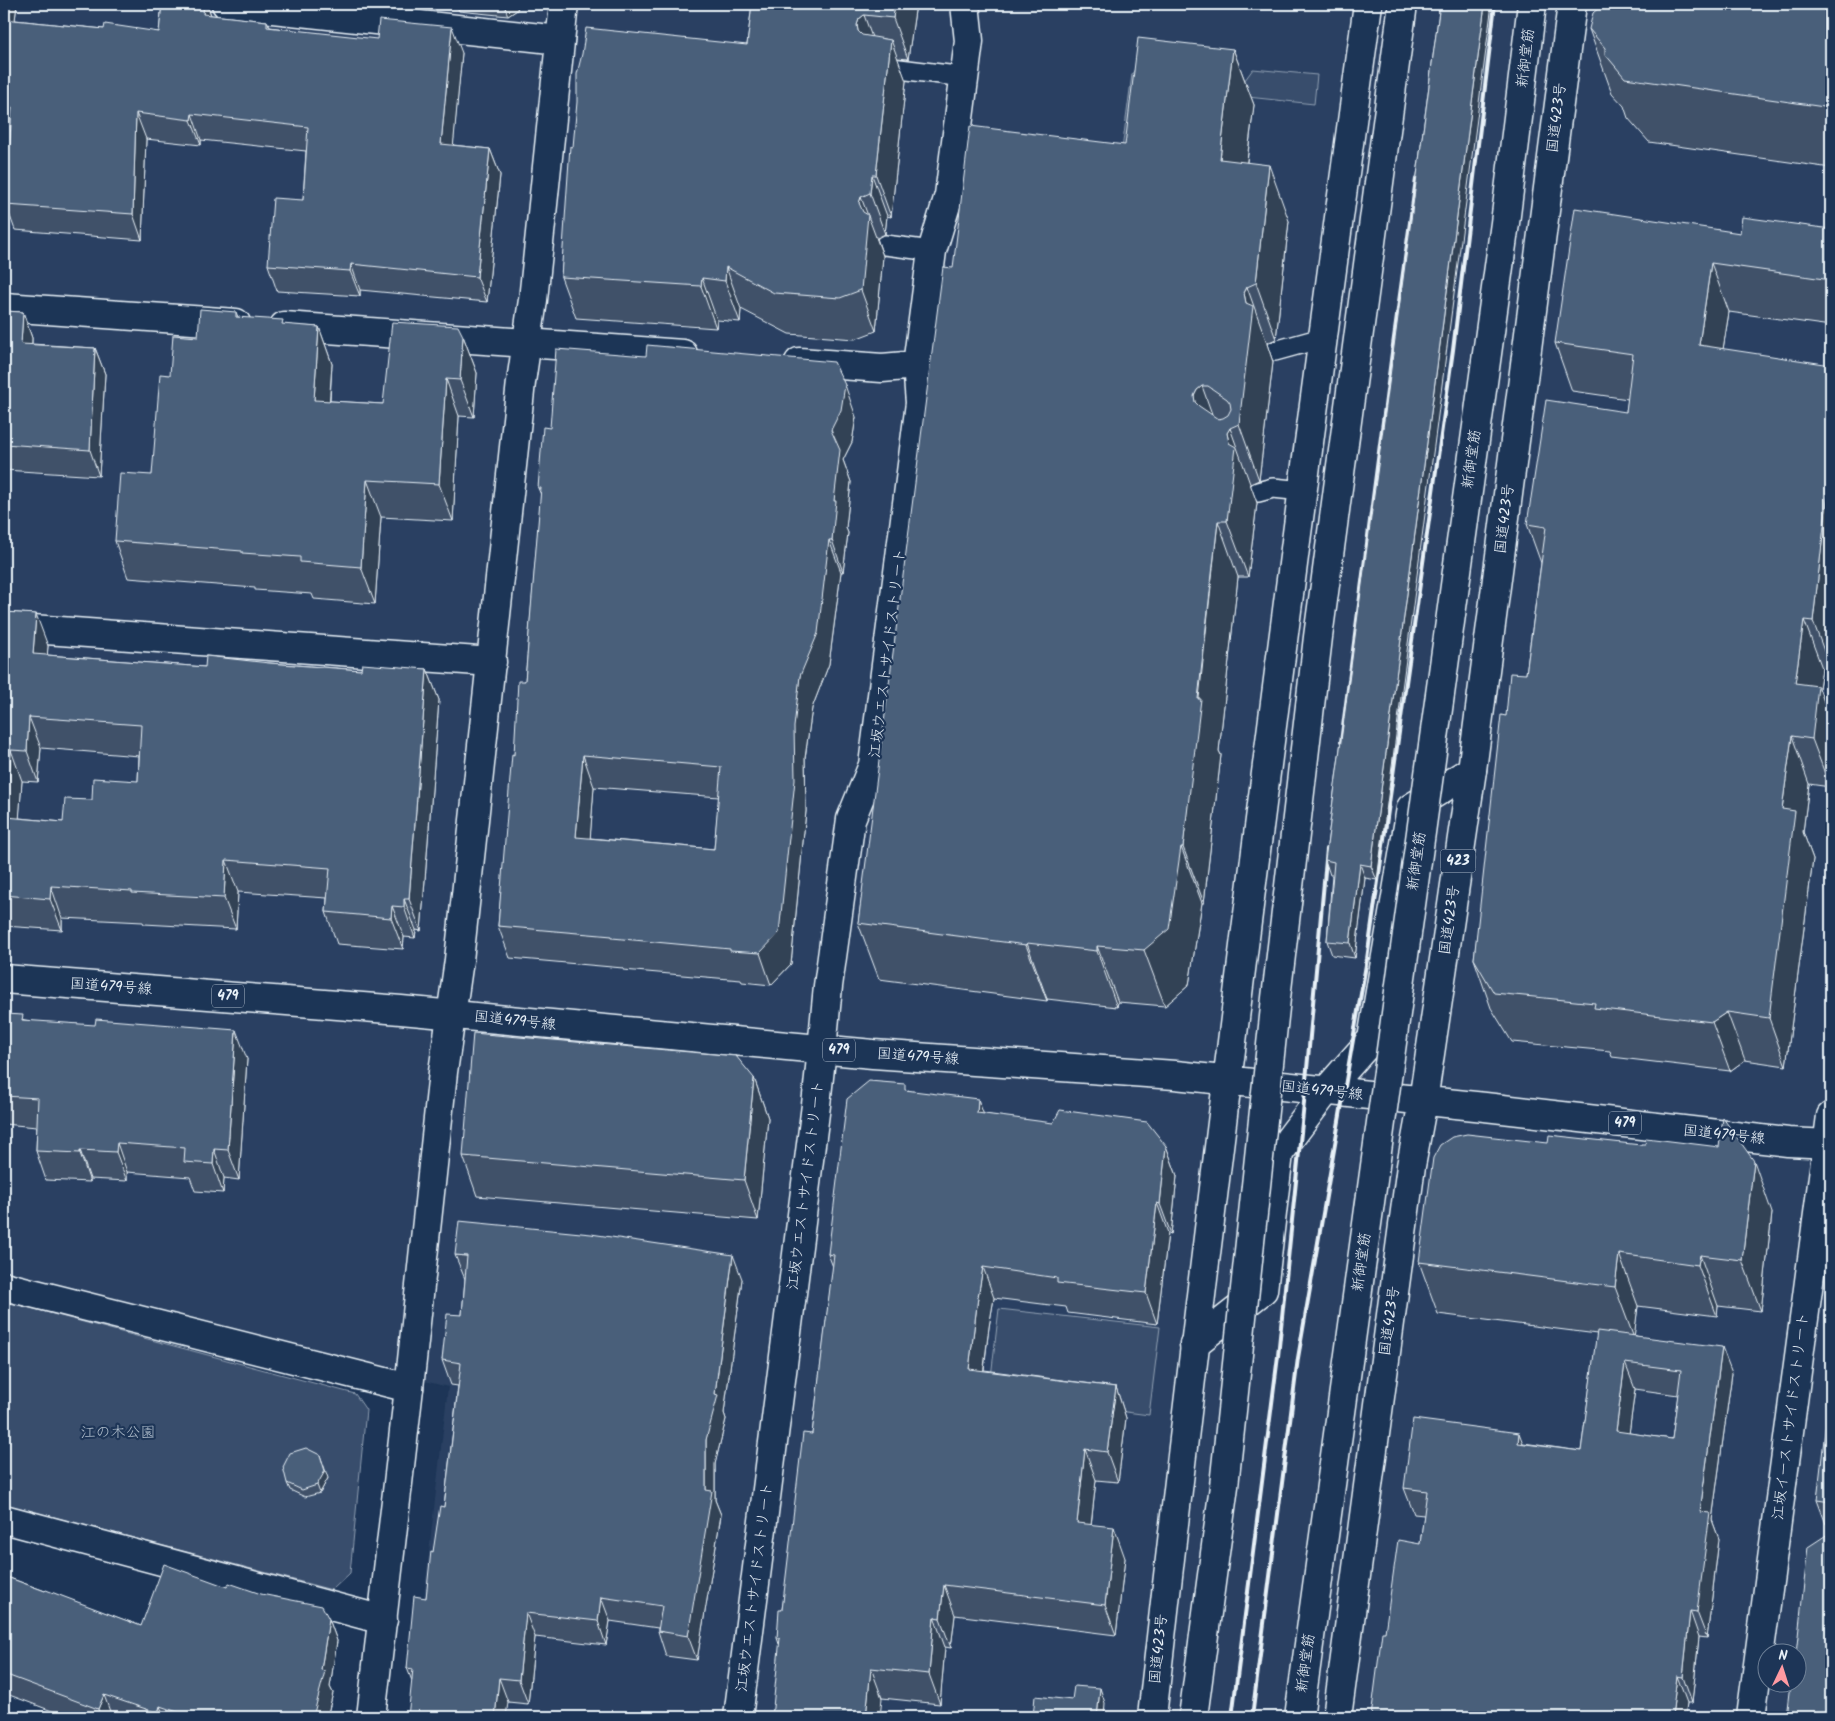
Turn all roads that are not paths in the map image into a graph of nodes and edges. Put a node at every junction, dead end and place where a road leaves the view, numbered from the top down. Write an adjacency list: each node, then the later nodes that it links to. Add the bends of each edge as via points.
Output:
1 (226, 4): 8 (main road)
2 (564, 4): 8 (main road)
3 (966, 4): 10 (main road, 江坂ウエストサイドストリート, via 969,41)
4 (1368, 4): 14 (main road, 国道423号)
5 (1403, 4): 41 (main road, bridge, via 1317,647 1224,1486)
6 (1532, 4): 42 (main road, 新御堂筋 / 423, bridge, via 1505,223)
7 (1572, 4): 24 (main road, 国道423号 / 423)
8 (560, 40): 15 (main road)
9 (883, 67): 10 (lane)
10 (965, 77): 12 (main road, 江坂ウエストサイドストリート, via 949,195)
11 (884, 245): 12 (lane)
12 (932, 251): 19 (main road, 江坂ウエストサイドストリート)
13 (4, 307): 15 (main road)
14 (1322, 338): 16 (lane); 21 (main road, 国道423号)
15 (526, 343): 17 (main road); 23 (main road)
16 (1275, 351)
17 (705, 356)
18 (774, 361): 19 (main road, via 882,368)
19 (917, 365): 27 (main road, 江坂ウエストサイドストリート, via 920,403 874,765 851,819)
20 (1264, 486): 21 (lane)
21 (1303, 491): 28 (main road, 国道423号)
22 (4, 627): 23 (main road)
23 (492, 662): 26 (main road)
24 (1472, 770): 29 (main road, via 1411,808 1372,1039); 30 (main road, 国道423号 / 423)
25 (4, 979): 26 (main road, 国道479号線 / 479)
26 (452, 1014): 27 (main road, 国道479号線 / 479); 35 (main road)
27 (822, 1049): 28 (main road, 国道479号線 / 479); 39 (main road, 江坂ウエストサイドストリート)
28 (1226, 1081): 29 (main road, 国道479号線 / 479); 34 (main road, 国道423号)
29 (1325, 1092): 30 (main road, 国道479号線 / 479); 34 (main road, via 1279,1153 1264,1290)
30 (1423, 1101): 32 (main road, 国道479号線 / 479); 43 (main road, 国道423号 / 423, via 1411,1166)
31 (1831, 1116): 32 (main road, 江坂イーストサイドストリート)
32 (1829, 1144): 44 (main road, 江坂イーストサイドストリート)
33 (4, 1286): 35 (main road)
34 (1194, 1344): 40 (main road, 国道423号)
35 (409, 1388): 37 (main road)
36 (4, 1519): 37 (main road)
37 (383, 1620): 38 (main road)
38 (371, 1717)
39 (738, 1717)
40 (1152, 1717)
41 (1193, 1717)
42 (1299, 1717)
43 (1337, 1717)
44 (1751, 1717)

